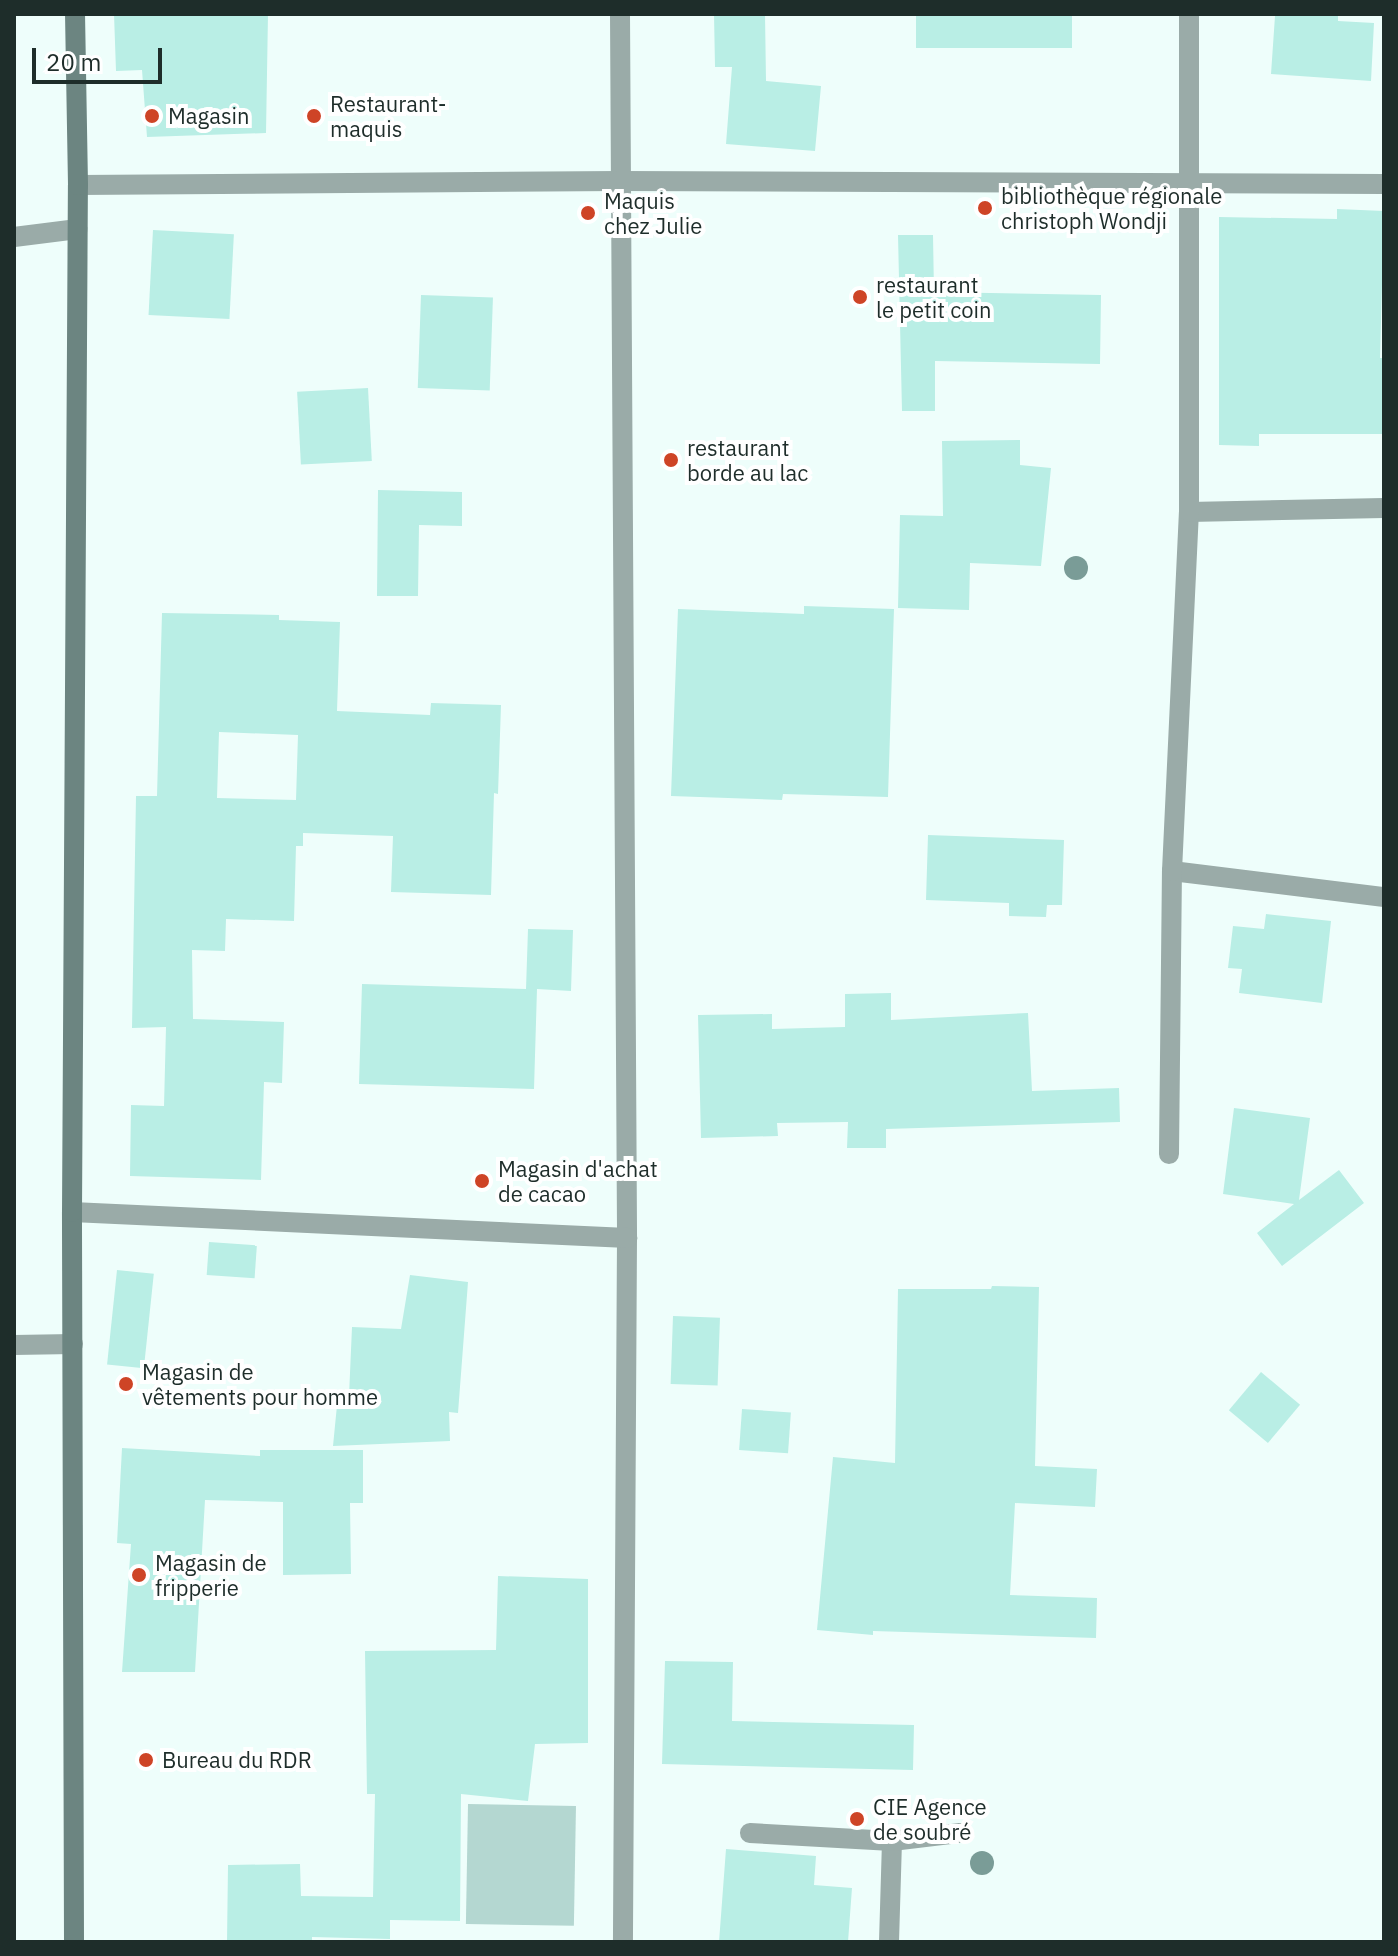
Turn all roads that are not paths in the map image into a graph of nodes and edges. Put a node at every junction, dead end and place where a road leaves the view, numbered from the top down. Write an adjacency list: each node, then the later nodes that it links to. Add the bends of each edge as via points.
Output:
1 (75, 14): 7 (street)
2 (620, 14): 4 (street)
3 (1189, 14): 5 (street)
4 (619, 181): 5 (street); 7 (street); 16 (street)
5 (1191, 183): 6 (street); 11 (street)
6 (1384, 184)
7 (78, 185): 8 (street)
8 (77, 229): 9 (street); 15 (street)
9 (14, 237)
10 (1384, 508): 11 (street)
11 (1189, 512): 12 (street)
12 (1172, 871): 13 (street); 14 (street)
13 (1384, 897)
14 (1169, 1154)
15 (72, 1212): 16 (street); 17 (street)
16 (627, 1238): 23 (street)
17 (73, 1344): 18 (street); 22 (street)
18 (14, 1345)
19 (750, 1833): 21 (street)
20 (959, 1833): 21 (street)
21 (892, 1841): 24 (street)
22 (74, 1942)
23 (623, 1942)
24 (889, 1942)

